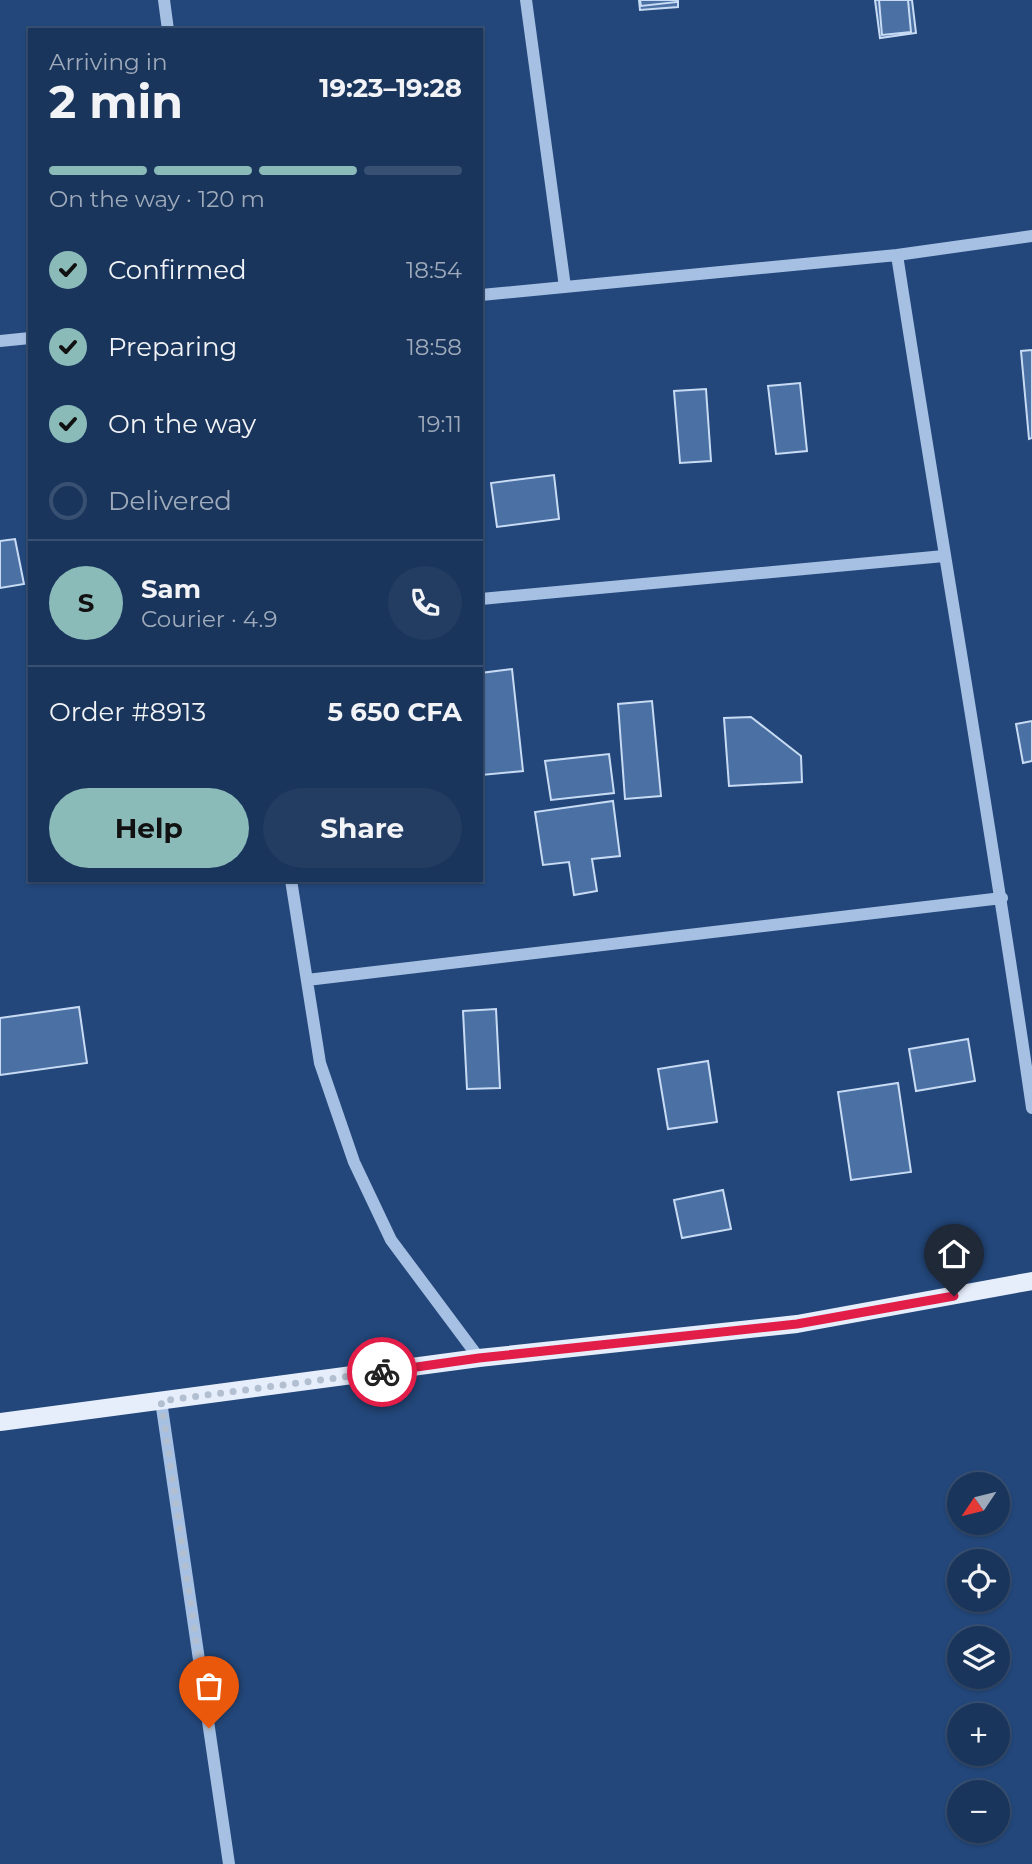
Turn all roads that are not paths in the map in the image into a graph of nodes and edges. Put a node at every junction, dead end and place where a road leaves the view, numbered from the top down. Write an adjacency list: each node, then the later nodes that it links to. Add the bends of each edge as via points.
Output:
1 (164, 0): 3 (street)
2 (526, 0): 6 (street)
3 (168, 28)
4 (1032, 236): 5 (street)
5 (898, 255): 6 (street); 10 (street)
6 (565, 287): 7 (street)
7 (483, 295)
8 (28, 338): 9 (street)
9 (0, 341)
10 (944, 556): 11 (street); 13 (street)
11 (483, 599)
12 (291, 882): 14 (street)
13 (1002, 898): 14 (street); 15 (street)
14 (307, 980): 17 (street, via 320,1063 354,1162 391,1240)
15 (1032, 1108)
16 (1032, 1282): 17 (main road, via 797,1324)
17 (479, 1358): 18 (main road)
18 (161, 1401): 19 (main road); 20 (street)
19 (0, 1423)
20 (229, 1864)

